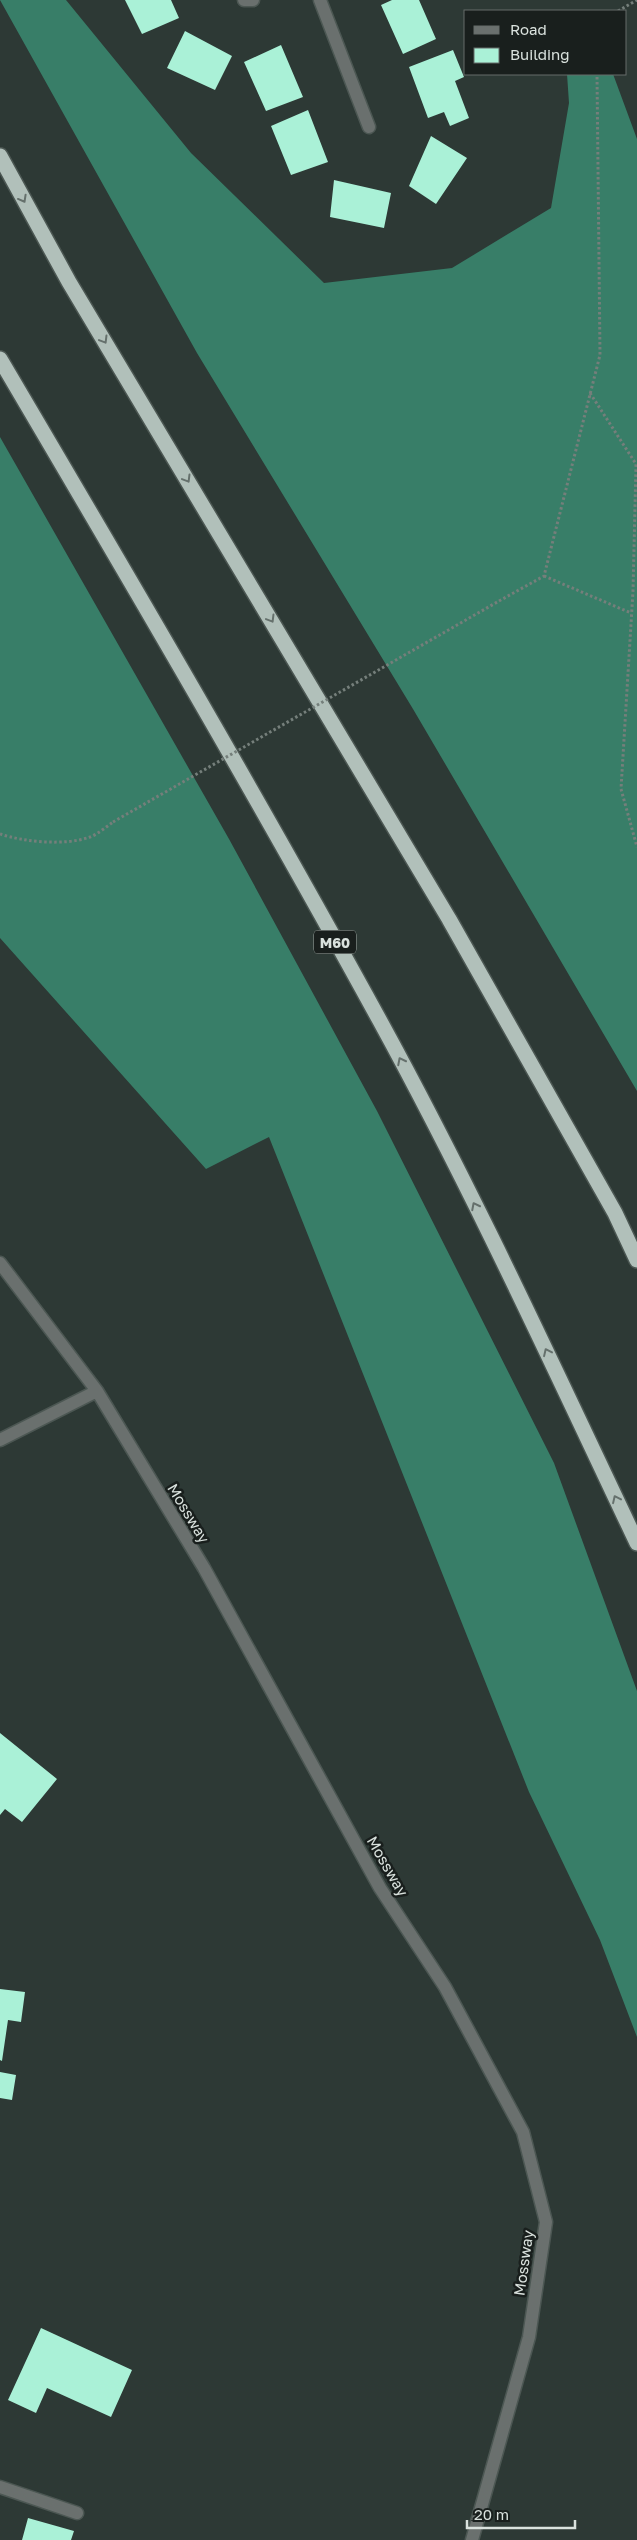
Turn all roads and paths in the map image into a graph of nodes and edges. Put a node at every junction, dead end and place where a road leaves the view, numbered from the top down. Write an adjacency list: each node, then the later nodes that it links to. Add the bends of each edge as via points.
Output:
1 (244, 0): 2 (street)
2 (253, 0)
3 (320, 0): 7 (street)
4 (637, 0): 5 (path)
5 (620, 10)
6 (597, 75): 10 (path, via 600,355)
7 (369, 127)
8 (0, 156): 15 (highway, one-way to 15, via 69,282 449,919 615,1213)
9 (0, 359): 19 (highway, M60, one-way to 9, via 504,1262 381,1023 173,654)
10 (590, 392): 11 (path); 12 (path, via 636,464)
11 (544, 576): 12 (path); 13 (path, bridge, via 89,837 59,842 21,840)
12 (631, 613): 14 (path, via 621,789)
13 (0, 834)
14 (637, 847)
15 (637, 1260)
16 (0, 1263): 17 (street, Mossway)
17 (96, 1391): 18 (street); 22 (street, Mossway, via 204,1568 380,1888 445,1987 524,2132 546,2222 529,2337)
18 (0, 1440)
19 (637, 1543)
20 (0, 2487): 21 (street)
21 (77, 2513)
22 (472, 2540)

